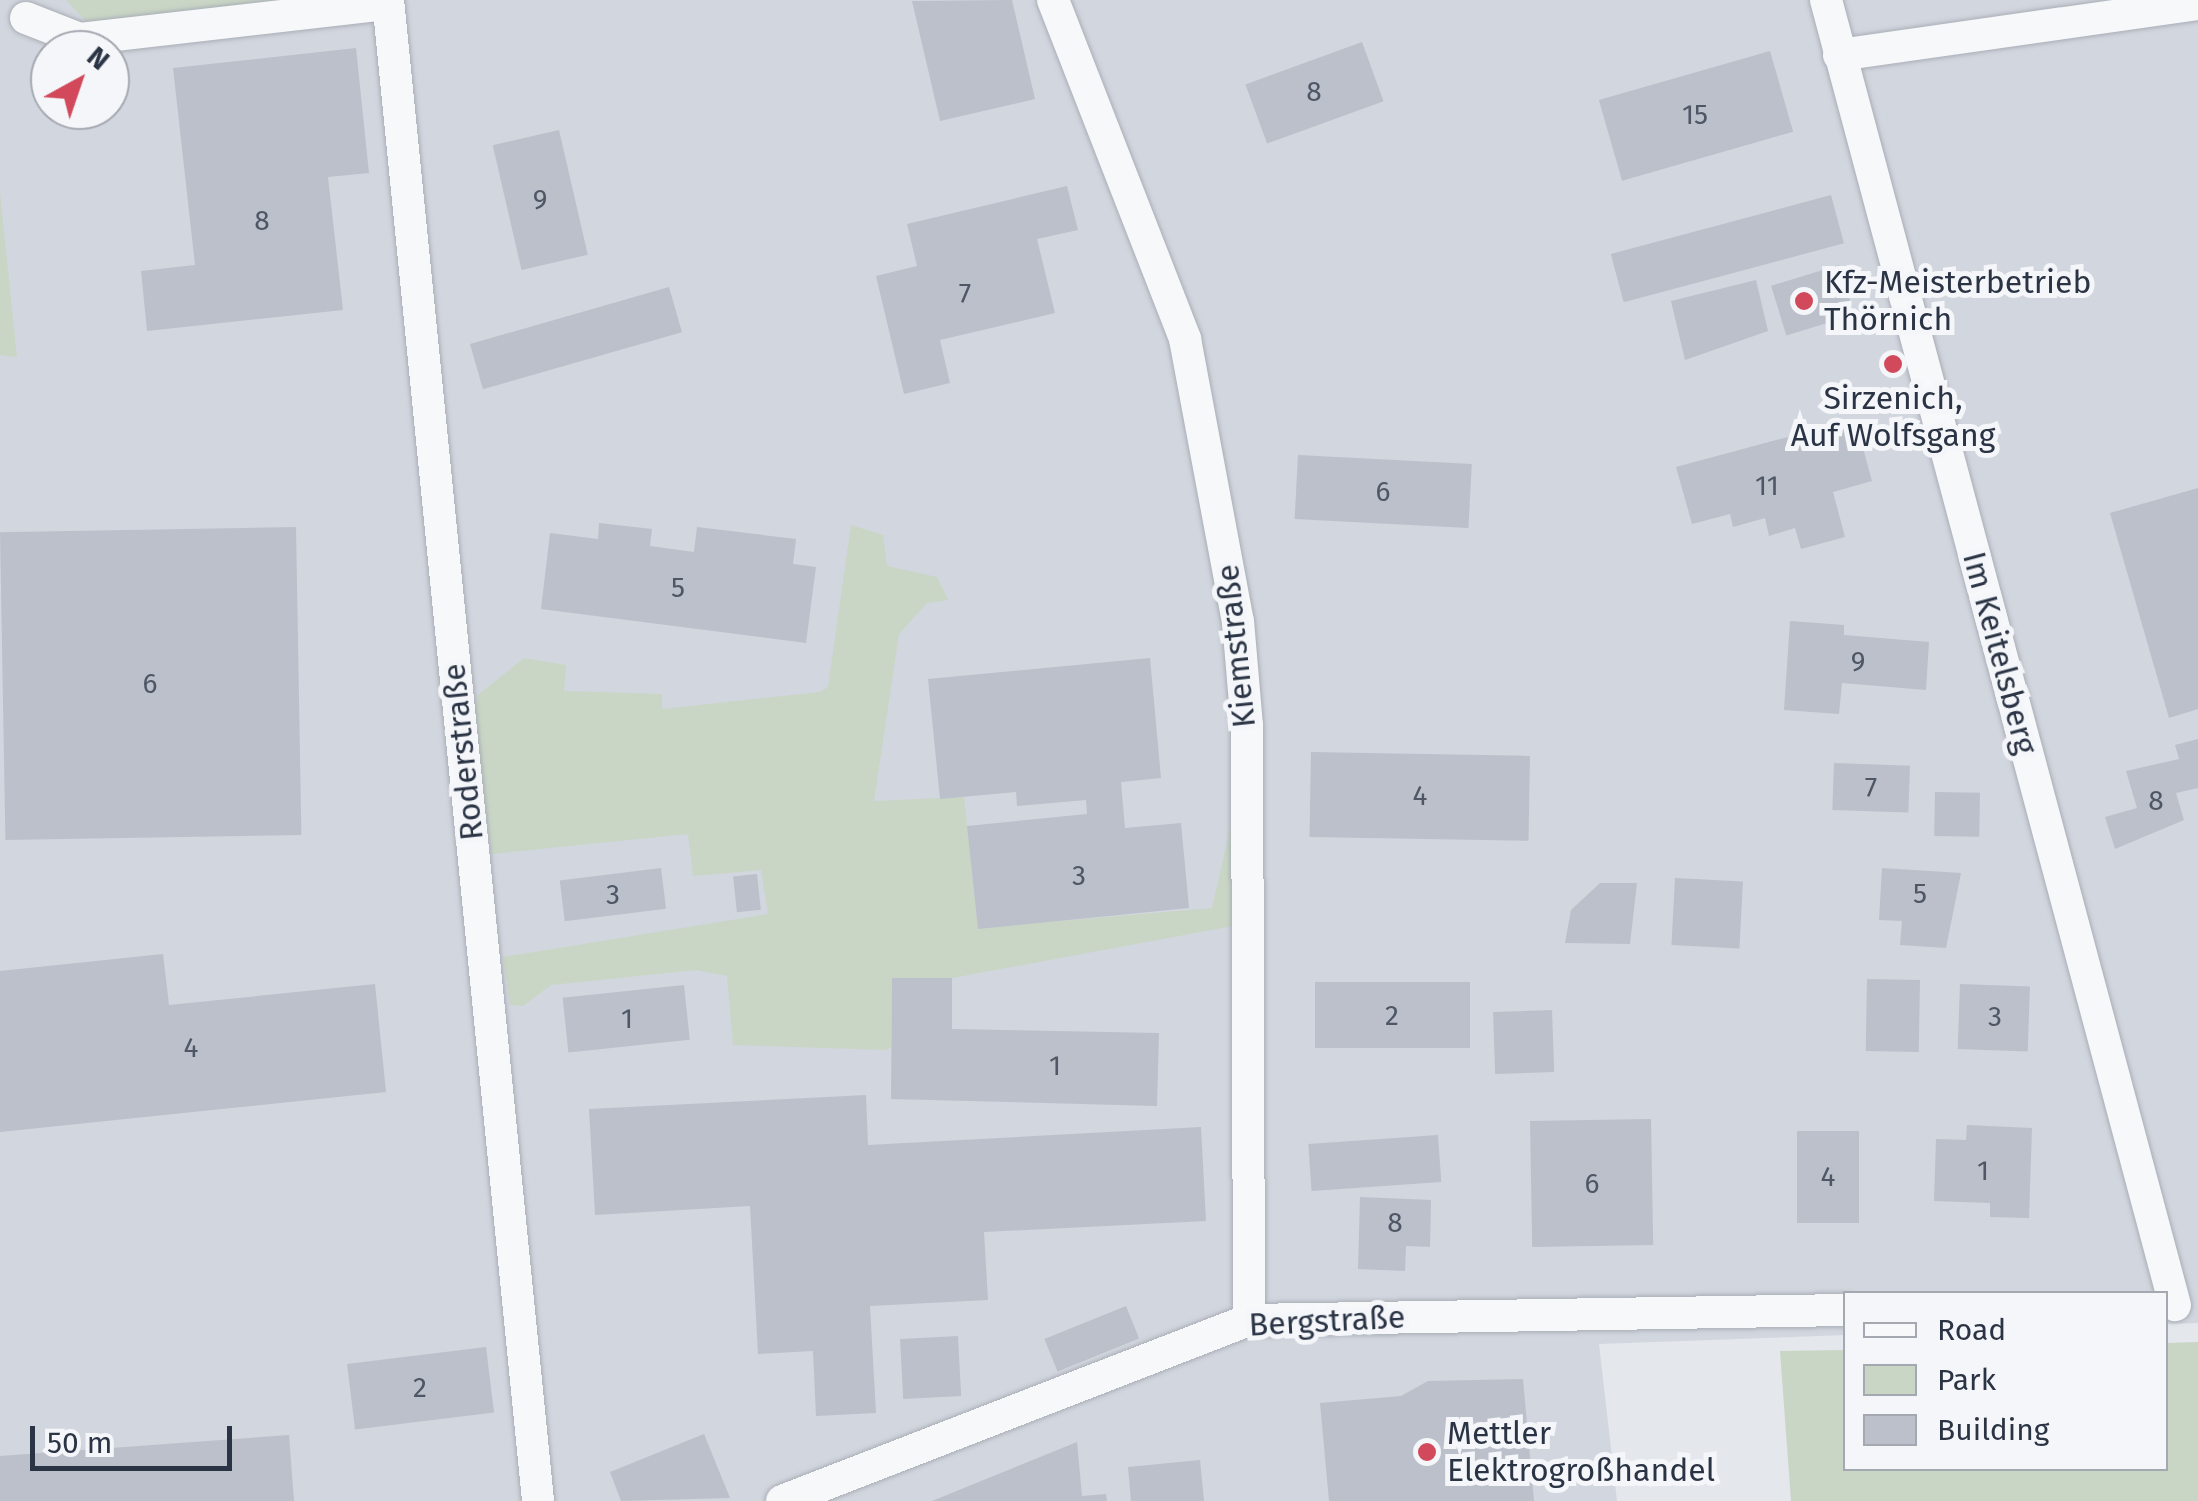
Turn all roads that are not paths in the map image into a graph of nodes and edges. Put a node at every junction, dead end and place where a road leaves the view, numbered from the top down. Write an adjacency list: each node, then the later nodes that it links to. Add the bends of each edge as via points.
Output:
1 (1053, 0): 9 (street, Kiemstraße, via 1185,339 1238,621 1247,725)
2 (1826, 0): 6 (street, Im Keitelsberg)
3 (388, 2): 5 (street, Roderstraße, via 80,39); 10 (street, Roderstraße)
4 (2198, 4): 6 (street)
5 (26, 18)
6 (1839, 55): 7 (street, Im Keitelsberg)
7 (2180, 1304)
8 (1843, 1310): 9 (street, Bergstraße)
9 (1249, 1320): 11 (street, Bergstraße)
10 (538, 1501)
11 (782, 1501)

